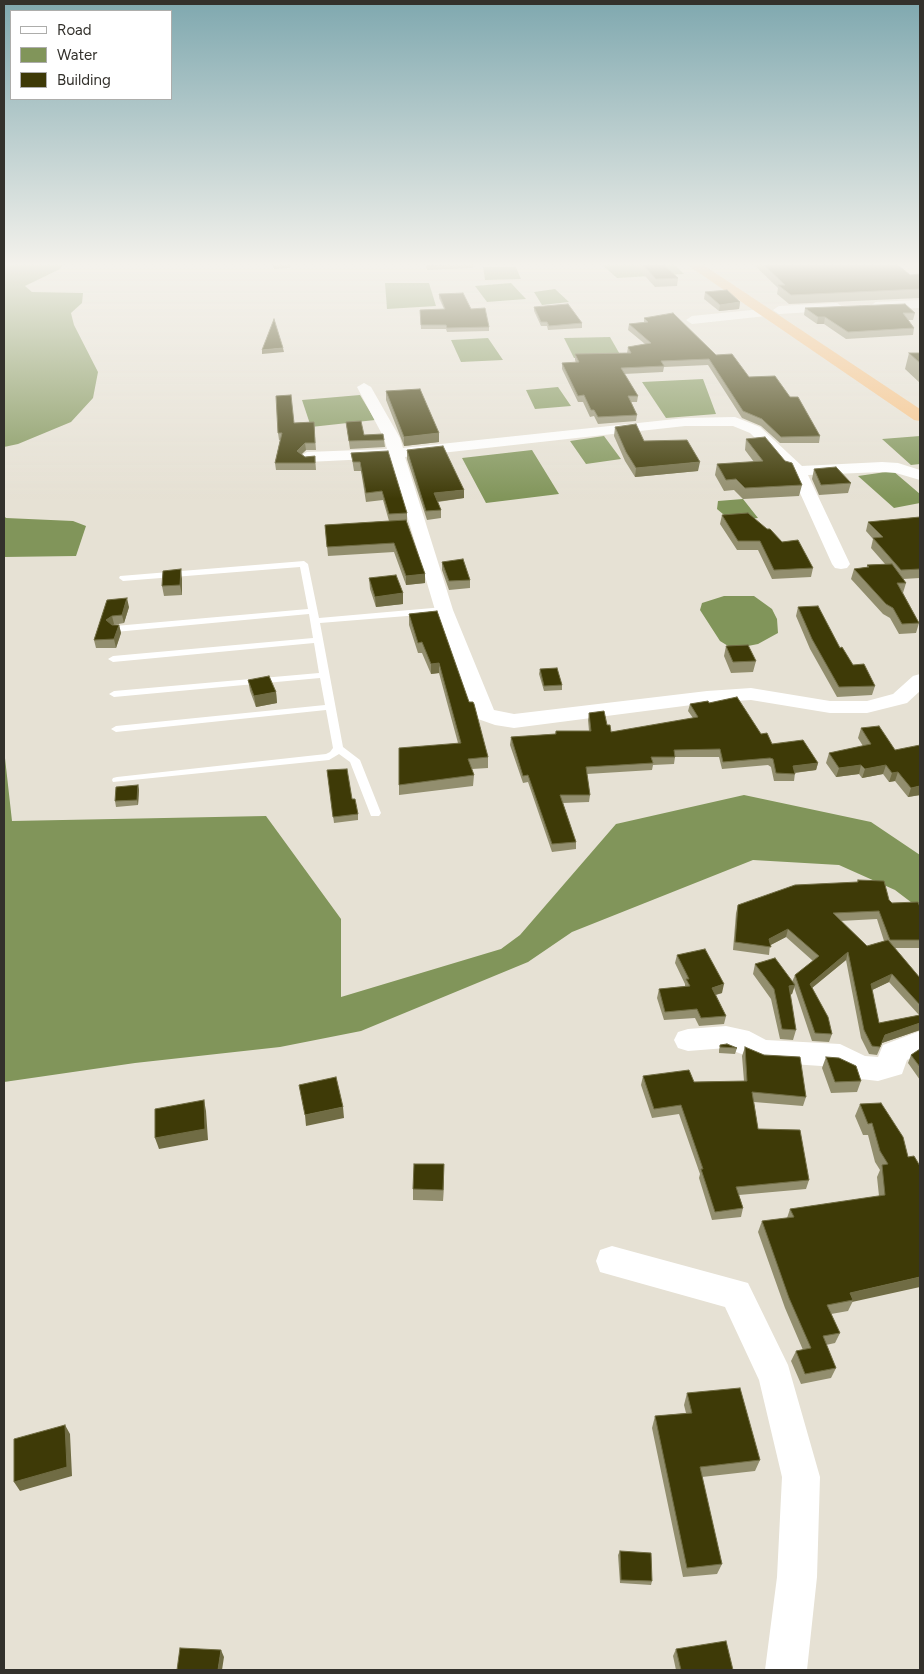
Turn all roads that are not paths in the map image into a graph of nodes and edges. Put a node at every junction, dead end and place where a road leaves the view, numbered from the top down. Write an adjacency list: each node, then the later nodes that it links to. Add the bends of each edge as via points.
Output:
1 (807, 342): 5 (highway)
2 (829, 342): 4 (highway)
3 (364, 387): 6 (street, via 392,438)
4 (920, 400)
5 (920, 416)
6 (396, 452): 7 (street); 8 (street, via 685,422 735,421 755,430); 12 (street)
7 (307, 457)
8 (798, 471): 9 (street, via 882,467); 10 (street)
9 (920, 475)
10 (841, 564)
11 (123, 578): 13 (lane, via 302,563 306,566)
12 (444, 610): 13 (lane); 18 (street, via 485,714 495,719 514,721 751,694 830,706 867,706 900,699)
13 (315, 616): 14 (lane); 15 (lane)
14 (115, 629)
15 (319, 640): 16 (lane); 17 (lane)
16 (113, 659)
17 (324, 675): 19 (lane); 20 (lane)
18 (920, 680)
19 (114, 694)
20 (330, 707): 21 (lane); 22 (lane)
21 (116, 728)
22 (338, 748): 23 (lane, via 329,757); 24 (lane, via 355,760)
23 (117, 780)
24 (375, 813)
25 (688, 1040): 26 (street, via 726,1037 739,1039 762,1051 840,1056 861,1067 878,1069 892,1066 893,1053)
26 (920, 1042)
27 (612, 1261): 28 (street, via 736,1294 776,1377 801,1476 797,1577)
28 (786, 1670)

